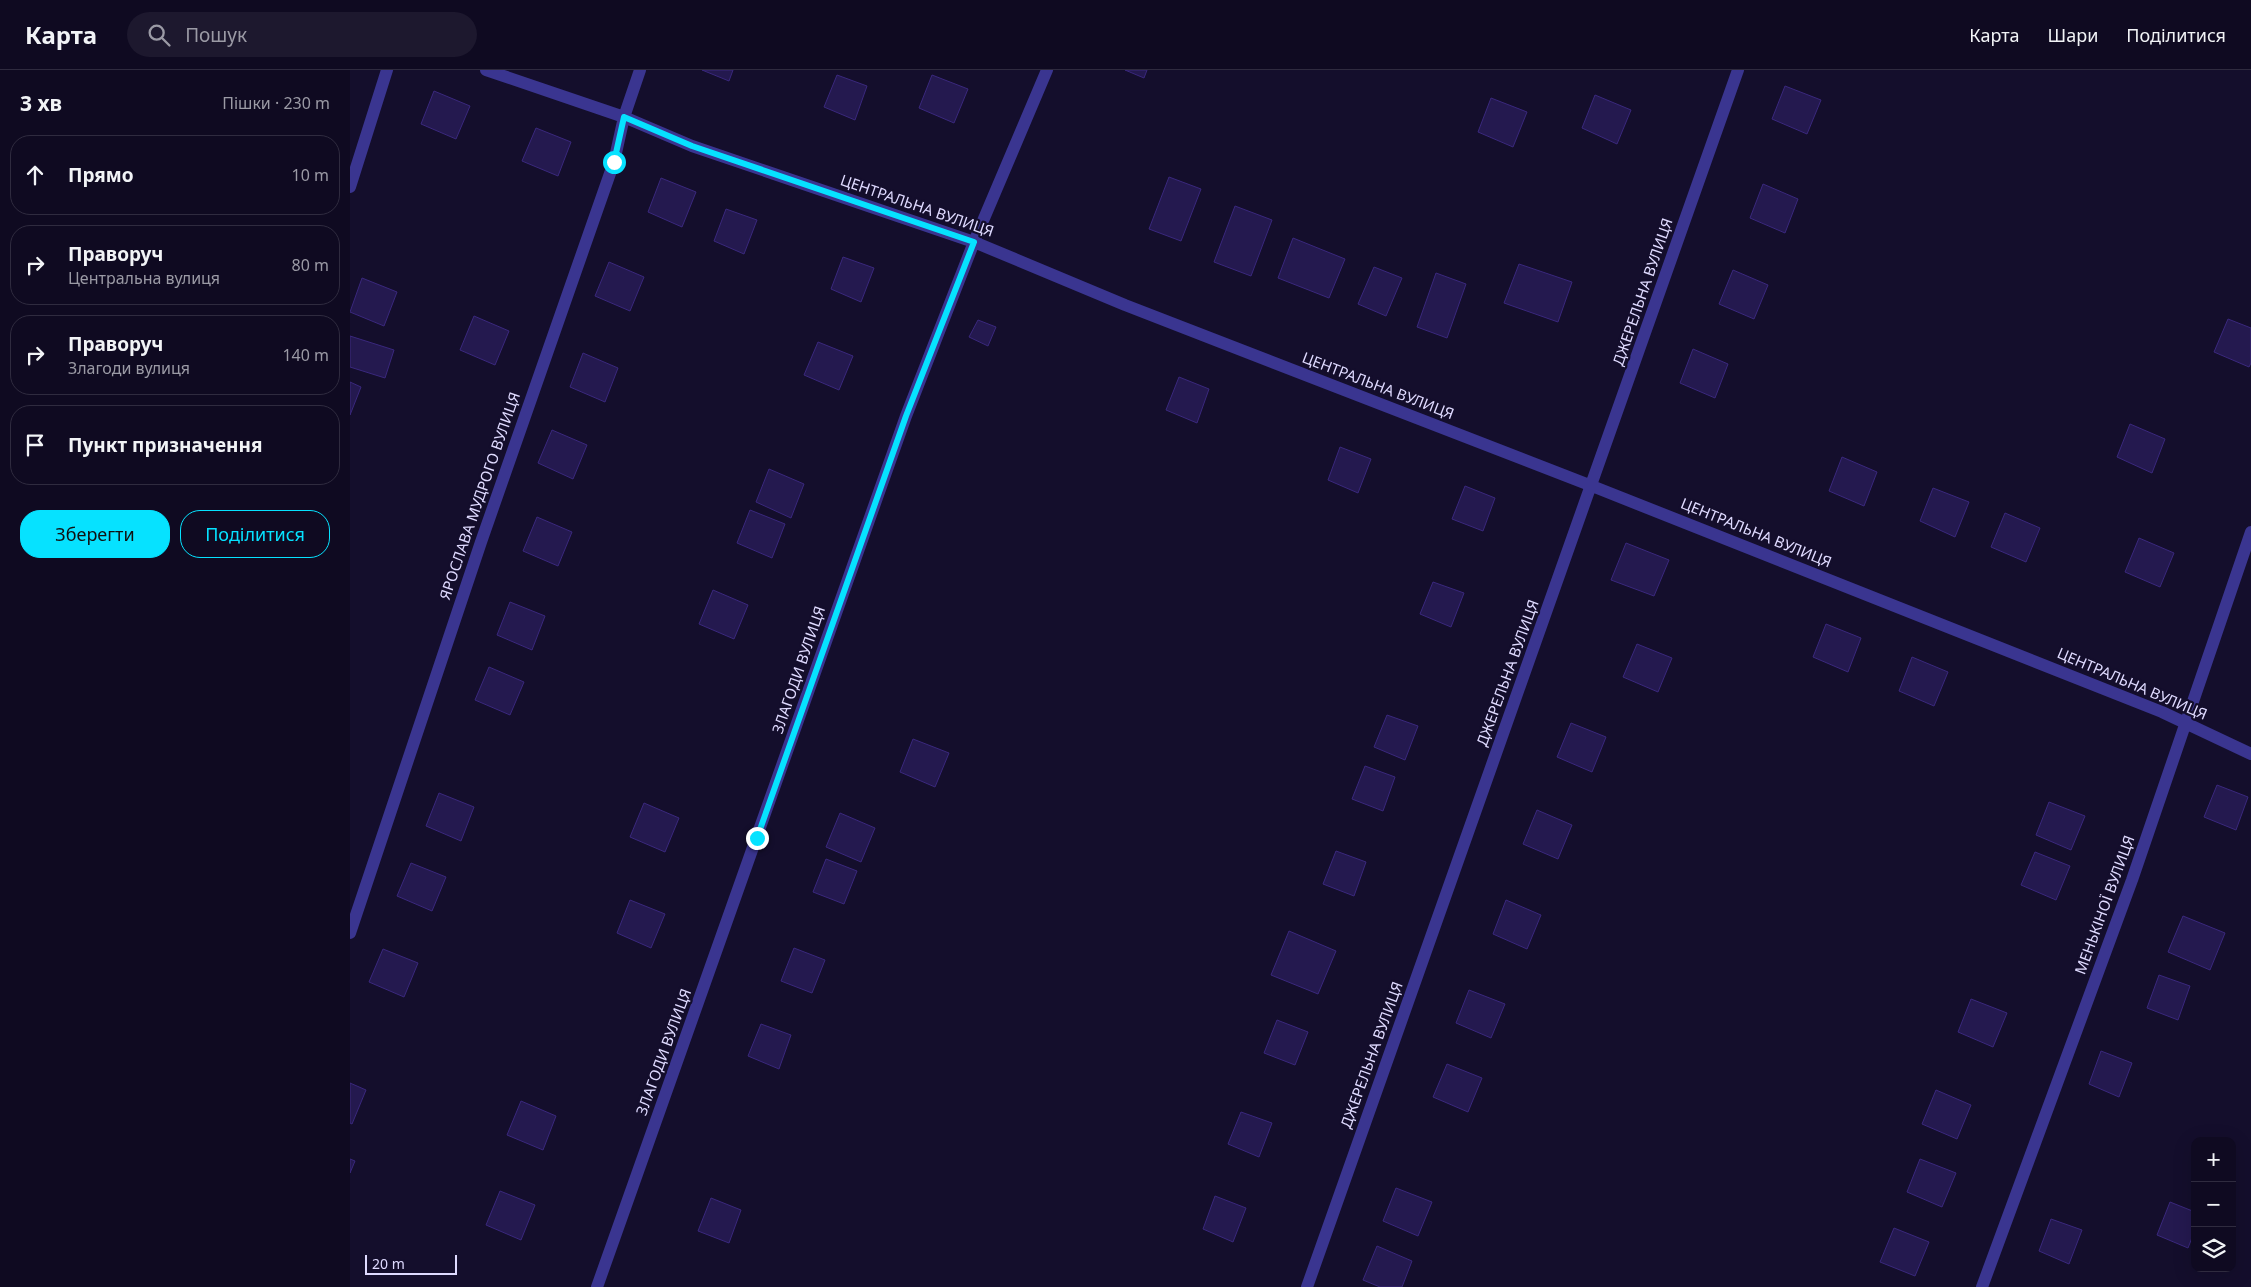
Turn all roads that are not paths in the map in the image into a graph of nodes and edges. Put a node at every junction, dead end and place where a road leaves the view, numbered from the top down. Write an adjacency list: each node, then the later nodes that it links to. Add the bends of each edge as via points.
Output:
1 (387, 70): 7 (street)
2 (486, 70): 6 (street, ЦЕНТРАЛЬНА ВУЛИЦЯ)
3 (640, 70): 6 (street, ЯРОСЛАВА МУДРОГО ВУЛИЦЯ)
4 (1047, 70): 8 (street, ЗЛАГОДИ ВУЛИЦЯ)
5 (1738, 70): 9 (street, ДЖЕРЕЛЬНА ВУЛИЦЯ)
6 (624, 117): 8 (street, ЦЕНТРАЛЬНА ВУЛИЦЯ, via 692,146); 13 (street, ЯРОСЛАВА МУДРОГО ВУЛИЦЯ, via 614,162 481,542)
7 (350, 187)
8 (974, 242): 9 (street, ЦЕНТРАЛЬНА ВУЛИЦЯ, via 1134,309); 14 (street, ЗЛАГОДИ ВУЛИЦЯ, via 906,416)
9 (1592, 486): 11 (street, ЦЕНТРАЛЬНА ВУЛИЦЯ); 15 (street, ДЖЕРЕЛЬНА ВУЛИЦЯ)
10 (2251, 532): 11 (street, МЕНЬКІНОЇ ВУЛИЦЯ)
11 (2185, 722): 12 (street, ЦЕНТРАЛЬНА ВУЛИЦЯ); 16 (street, МЕНЬКІНОЇ ВУЛИЦЯ, via 2132,880)
12 (2251, 754)
13 (350, 933)
14 (597, 1287)
15 (1307, 1287)
16 (1982, 1287)

